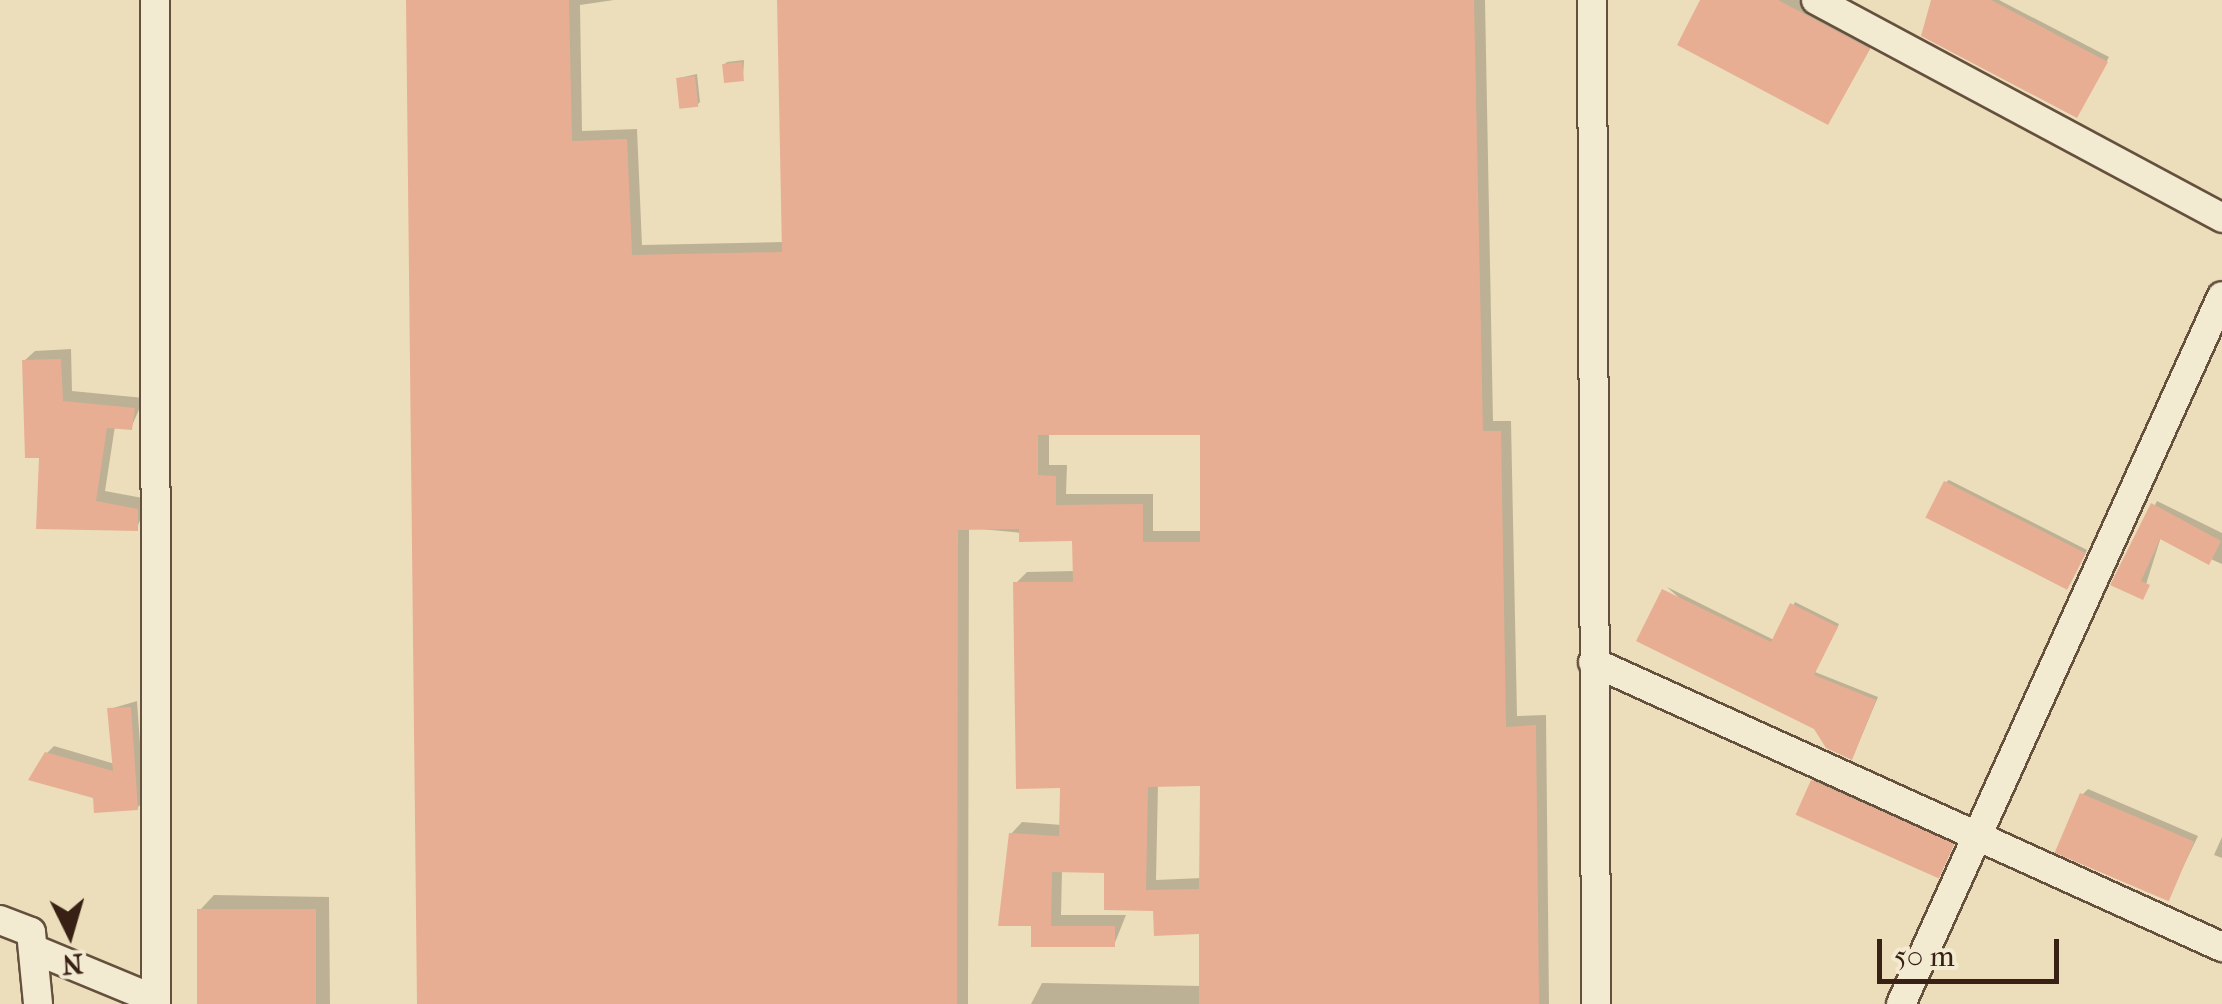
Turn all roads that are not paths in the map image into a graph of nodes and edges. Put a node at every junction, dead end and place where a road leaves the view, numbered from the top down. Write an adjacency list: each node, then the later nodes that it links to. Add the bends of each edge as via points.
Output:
1 (155, 0): 11 (street)
2 (1592, 0): 6 (street)
3 (1816, 0): 4 (street)
4 (2222, 218)
5 (2222, 296): 7 (street)
6 (1593, 662): 7 (street); 13 (street)
7 (1979, 833): 9 (street); 14 (street)
8 (0, 920): 10 (street, via 31,932)
9 (2222, 946)
10 (33, 949): 11 (street); 12 (street)
11 (156, 1002)
12 (38, 1004)
13 (1596, 1004)
14 (1901, 1004)

